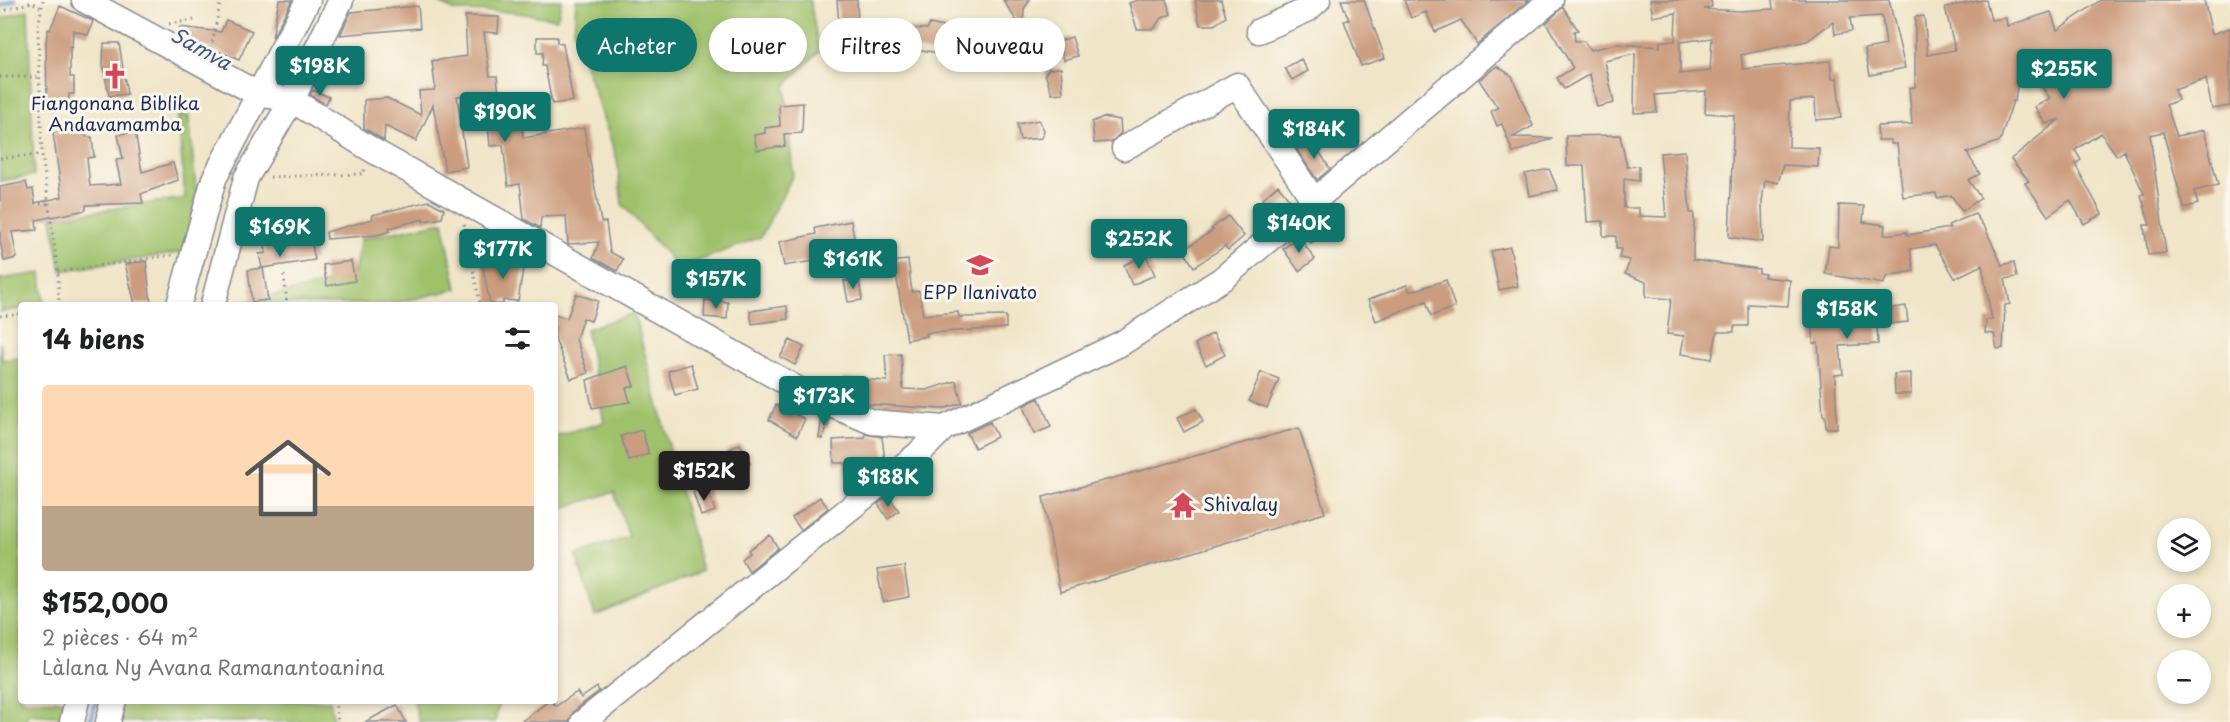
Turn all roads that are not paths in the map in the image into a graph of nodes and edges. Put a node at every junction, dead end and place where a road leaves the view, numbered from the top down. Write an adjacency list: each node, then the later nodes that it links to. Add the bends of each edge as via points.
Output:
1 (84, 0): 7 (street)
2 (308, 0): 7 (street)
3 (341, 0): 8 (street)
4 (1318, 0): 6 (street, via 1307,10)
5 (1551, 0): 10 (street)
6 (1259, 31)
7 (258, 94): 8 (street); 11 (street, via 214,179)
8 (292, 100): 12 (street, via 246,178); 13 (street, via 372,150 810,396 872,422)
9 (1124, 148): 10 (street, via 1237,85)
10 (1315, 202): 13 (street, via 1222,279 1122,343)
11 (180, 302)
12 (214, 302)
13 (944, 428): 18 (street, via 918,454)
14 (76, 704): 16 (street)
15 (113, 704): 17 (street)
16 (72, 722)
17 (108, 722)
18 (583, 722)

